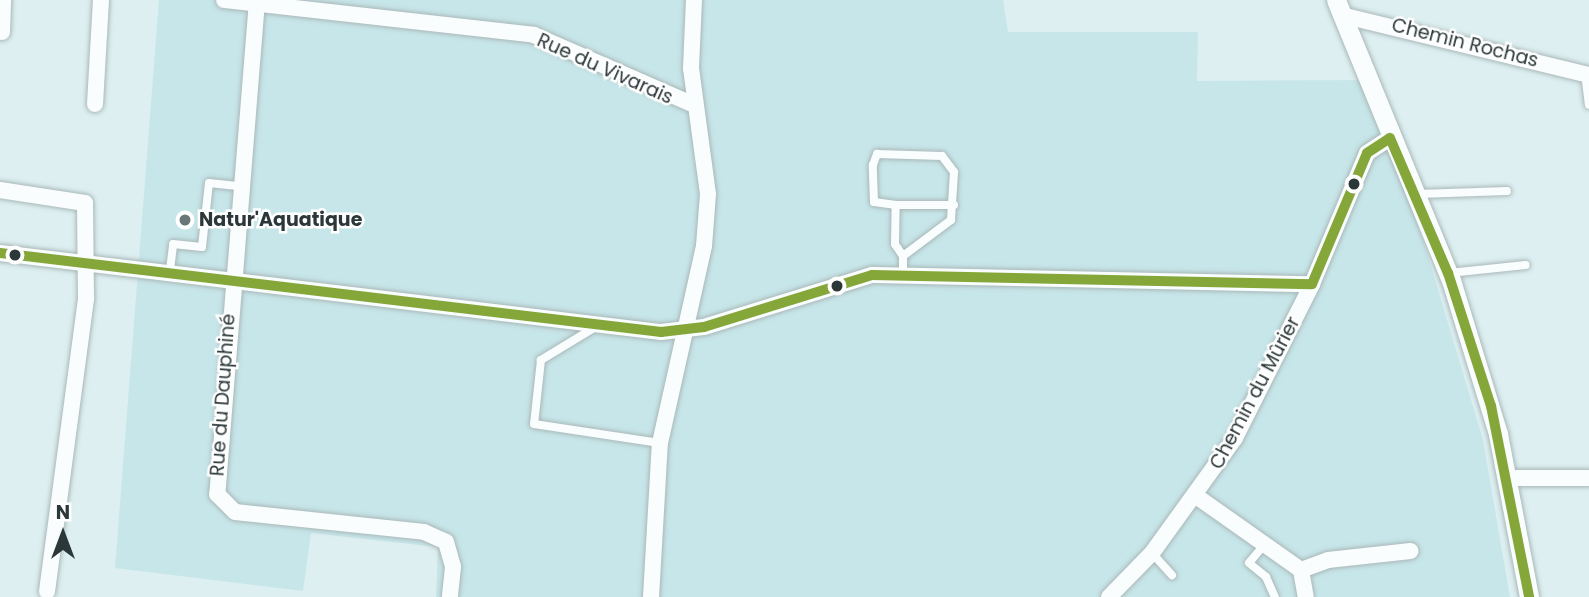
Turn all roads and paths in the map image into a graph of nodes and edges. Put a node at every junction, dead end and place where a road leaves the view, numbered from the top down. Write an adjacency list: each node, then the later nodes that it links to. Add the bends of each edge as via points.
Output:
1 (3, 0): 7 (street)
2 (101, 0): 9 (street)
3 (224, 0): 5 (street, Rue du Vivarais)
4 (694, 0): 10 (street)
5 (257, 1): 10 (street, Rue du Vivarais, via 534,35); 13 (street, Rue du Dauphiné)
6 (1338, 8): 8 (street, Chemin Rochas); 12 (street)
7 (2, 32)
8 (1587, 74): 11 (lane)
9 (94, 104)
10 (694, 105): 29 (street, via 708,194 704,246)
11 (1589, 105)
12 (1390, 138): 16 (street); 27 (street, Chemin du Mûrier, via 1367,153)
13 (240, 186): 23 (lane, via 209,183 202,247 173,244); 26 (street, Rue du Dauphiné)
14 (0, 190): 21 (street, via 84,200)
15 (1507, 191): 16 (lane)
16 (1418, 194): 24 (street)
17 (896, 205): 18 (lane); 18 (lane, via 874,202 877,154 942,156 954,172); 20 (lane, via 895,244)
18 (954, 205): 20 (lane, via 951,220)
19 (0, 253): 21 (street)
20 (903, 256): 25 (lane)
21 (81, 259): 23 (street); 39 (street, via 86,299)
22 (1526, 265): 24 (lane)
23 (170, 270): 26 (street)
24 (1448, 273): 31 (street)
25 (903, 274): 27 (street); 29 (street, via 856,279)
26 (231, 279): 28 (street); 40 (street, Rue du Dauphiné, via 217,494 235,512 424,532 446,542 453,567)
27 (1312, 284): 33 (street, Chemin du Mûrier, via 1252,407)
28 (597, 326): 29 (street); 30 (lane, via 541,360 534,424)
29 (686, 331): 30 (street)
30 (660, 443): 41 (street)
31 (1508, 478): 32 (street); 45 (street)
32 (1589, 478)
33 (1196, 496): 34 (street); 36 (street, Chemin du Mûrier)
34 (1264, 545): 37 (street); 43 (lane, via 1249,563 1266,577)
35 (1410, 551): 37 (street, via 1328,560)
36 (1152, 554): 38 (lane); 42 (street, Chemin du Mûrier)
37 (1301, 570): 44 (street)
38 (1172, 575)
39 (47, 591)
40 (450, 597)
41 (651, 597)
42 (1109, 597)
43 (1275, 597)
44 (1307, 597)
45 (1529, 597)

